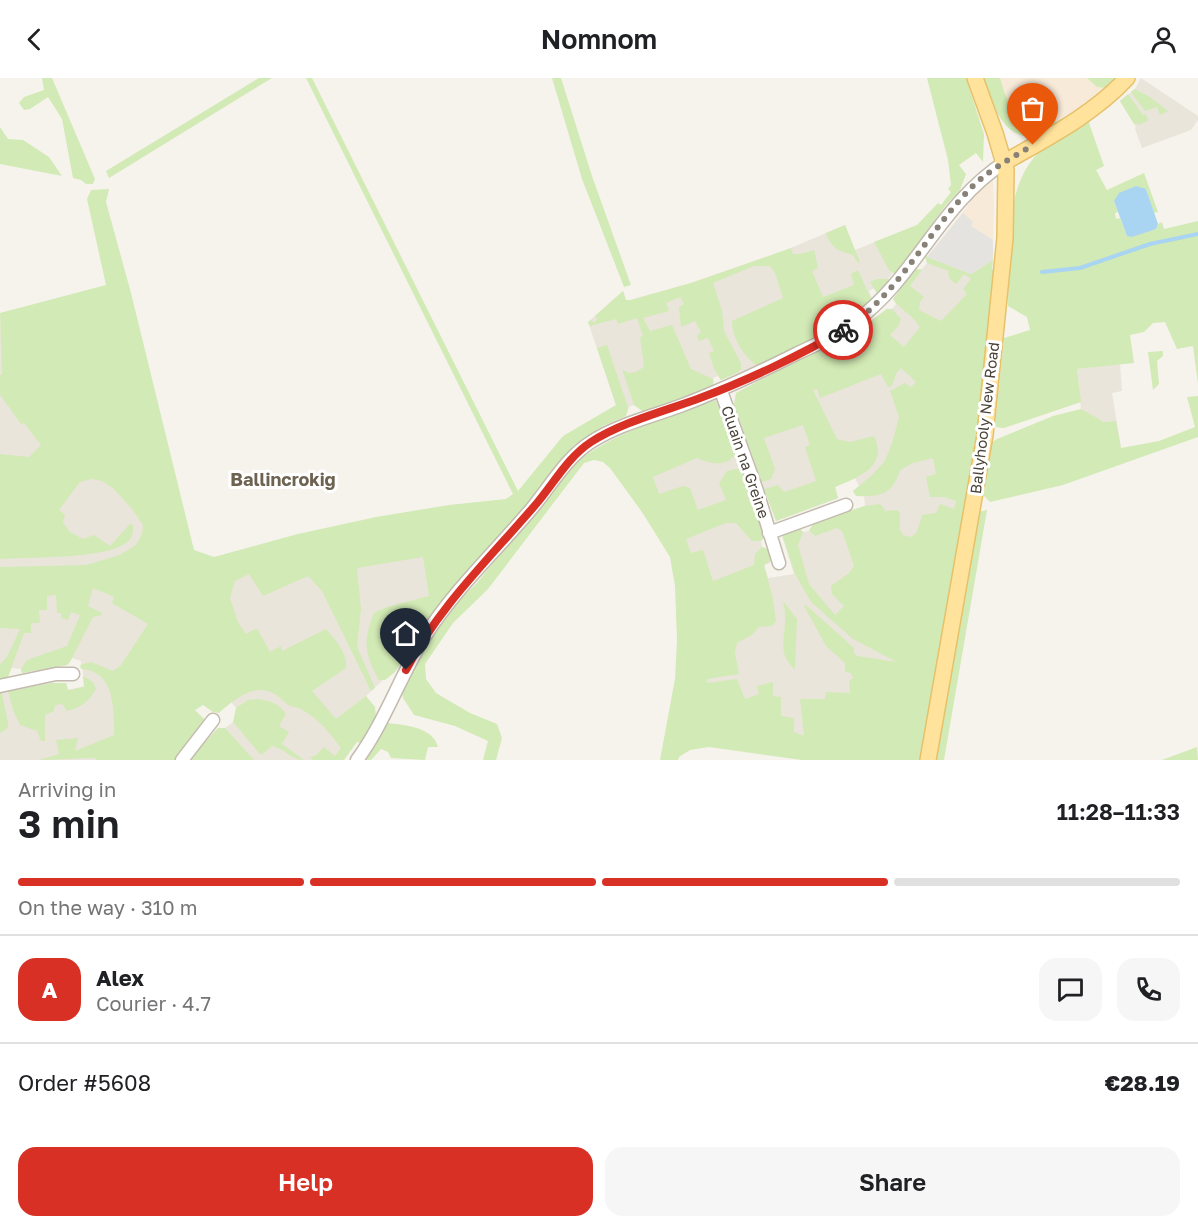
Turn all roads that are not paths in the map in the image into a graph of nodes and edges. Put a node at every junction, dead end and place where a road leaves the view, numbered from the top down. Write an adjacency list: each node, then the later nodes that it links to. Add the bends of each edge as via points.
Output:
1 (975, 78): 3 (main road, Ballyhooly New Road)
2 (1127, 78): 3 (main road, via 1094,108)
3 (1005, 162): 4 (street, via 983,176 958,202 872,309 831,337); 13 (main road, Ballyhooly New Road, via 1005,238 985,435)
4 (721, 391): 6 (street, Cluain na Greine); 12 (street, via 617,429 590,442 572,458 435,621)
5 (846, 505): 6 (street, Cluain na Greine)
6 (770, 532): 7 (street, Cluain na Greine)
7 (779, 563)
8 (73, 674): 9 (street)
9 (0, 686)
10 (213, 720): 11 (street)
11 (182, 760)
12 (357, 760)
13 (928, 760)

